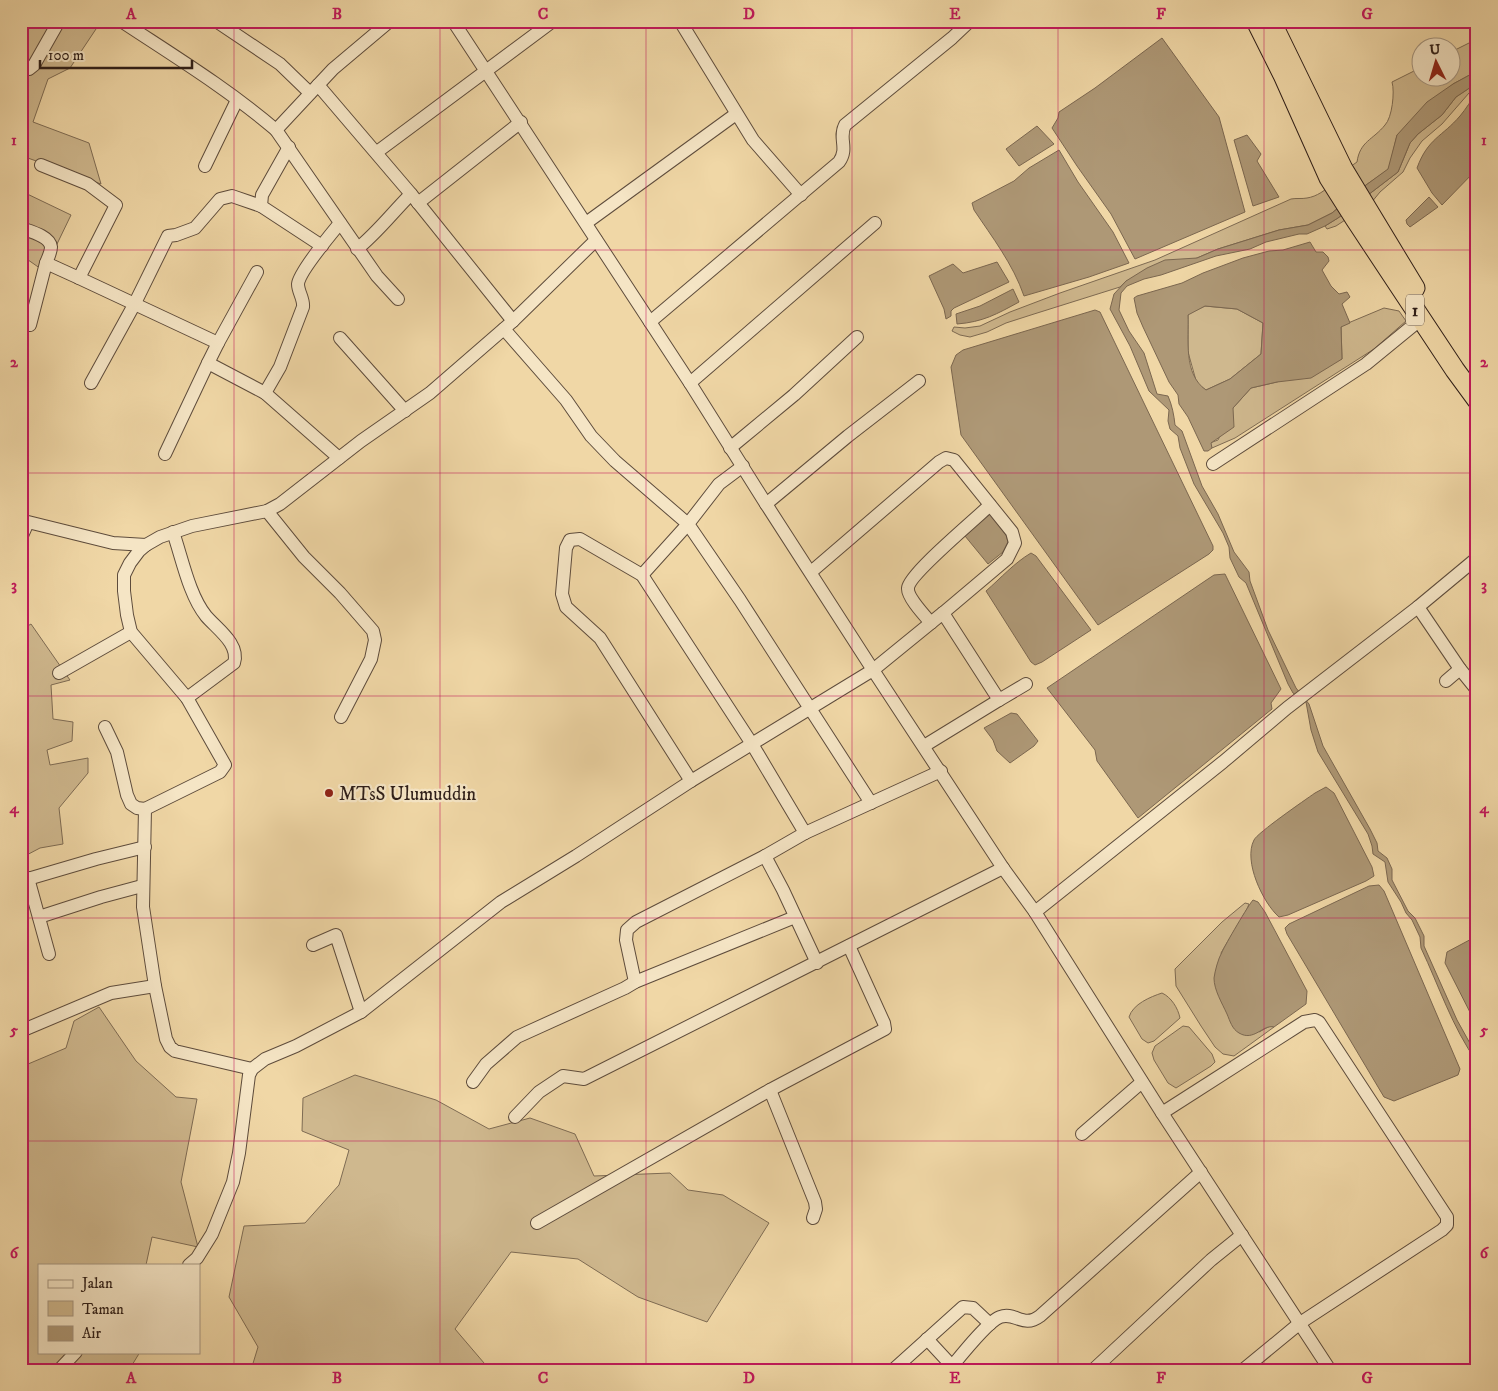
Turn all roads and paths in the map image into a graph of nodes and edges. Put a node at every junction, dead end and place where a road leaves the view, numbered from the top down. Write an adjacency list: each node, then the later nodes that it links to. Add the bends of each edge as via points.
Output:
1 (59, 21): 11 (street, via 34,65)
2 (122, 21): 15 (street)
3 (216, 21): 14 (street)
4 (453, 21): 12 (street)
5 (553, 21): 12 (street)
6 (680, 21): 16 (street)
7 (970, 21): 23 (street, via 845,124 842,130 843,156)
8 (1256, 21): 13 (highway, 1)
9 (1271, 21): 13 (highway, 1)
10 (381, 24): 14 (street)
11 (21, 68)
12 (486, 72): 17 (street); 20 (street)
13 (1289, 72): 26 (highway, 1, via 1336,173)
14 (314, 89): 18 (street); 20 (street)
15 (237, 100): 18 (street); 22 (street)
16 (736, 114): 23 (street); 28 (street)
17 (521, 122): 24 (street); 28 (street)
18 (276, 130): 19 (street)
19 (289, 147): 25 (street, via 262,195); 27 (street)
20 (377, 152): 24 (street)
21 (41, 165): 36 (street, via 88,184 116,205)
22 (205, 166)
23 (801, 195): 40 (street)
24 (415, 198): 33 (street, via 388,216); 42 (street)
25 (261, 206): 32 (street); 38 (street, via 232,196 220,199 194,228 168,236)
26 (1361, 215): 39 (highway, 1); 47 (highway, 1)
27 (340, 223): 32 (street); 33 (street)
28 (586, 223): 31 (street)
29 (875, 223): 50 (street)
30 (21, 228): 34 (street, via 41,235 50,243)
31 (596, 240): 40 (street); 42 (street)
32 (322, 246): 51 (street, via 301,275 298,286 303,307 280,367)
33 (357, 249): 37 (street)
34 (46, 263): 36 (street); 41 (street)
35 (257, 272): 45 (street)
36 (79, 278): 38 (street)
37 (398, 299)
38 (134, 305): 45 (street); 49 (street)
39 (1421, 319): 52 (highway, 1); 57 (street, via 1366,364)
40 (650, 322): 50 (street)
41 (30, 325)
42 (508, 325): 53 (street); 63 (street, via 591,436)
43 (857, 337): 54 (street)
44 (340, 338): 53 (street)
45 (218, 343): 46 (street)
46 (208, 363): 51 (street); 55 (street)
47 (1477, 380)
48 (919, 381): 59 (street)
49 (91, 383)
50 (690, 383): 54 (street)
51 (265, 393): 56 (street)
52 (1477, 400)
53 (405, 411): 56 (street)
54 (730, 448): 58 (street)
55 (165, 454)
56 (340, 458): 61 (street)
57 (1213, 464)
58 (743, 466): 59 (street); 63 (street, via 719,484)
59 (766, 504): 68 (street)
60 (990, 505): 68 (street, via 954,460 946,458); 71 (street, via 1012,532 1015,543 1011,553); 72 (street, via 910,583 910,596)
61 (267, 511): 64 (street); 83 (street, via 304,557 373,631 375,640 371,659)
62 (25, 521): 65 (street); 66 (street, via 113,543)
63 (688, 524): 69 (street); 82 (street)
64 (173, 532): 66 (street); 80 (street, via 200,606 236,654 234,663)
65 (21, 538)
66 (146, 545): 73 (street, via 124,575)
67 (1477, 558): 70 (street)
68 (811, 572): 75 (street)
69 (642, 575): 85 (street); 88 (street, via 580,539 570,540 566,548 563,599 569,612 600,638)
70 (1418, 607): 74 (street); 97 (street, via 1307,692)
71 (943, 613): 72 (street); 81 (street)
72 (930, 623): 75 (street)
73 (131, 632): 76 (street); 80 (street)
74 (1460, 669): 77 (street); 79 (street)
75 (873, 670): 82 (street); 86 (street)
76 (59, 673)
77 (1446, 681)
78 (1026, 684): 81 (street)
79 (1477, 690)
80 (187, 698): 90 (street, via 225,765 220,772)
81 (999, 700): 86 (street)
82 (809, 709): 85 (street); 89 (street)
83 (341, 717)
84 (106, 726): 90 (street, via 117,752 131,804)
85 (752, 744): 88 (street); 91 (street)
86 (924, 746): 87 (street)
87 (941, 771): 89 (street); 94 (street)
88 (691, 781): 106 (street, via 501,902)
89 (870, 804): 91 (street)
90 (145, 809): 92 (street)
91 (805, 833): 93 (street)
92 (145, 847): 95 (street); 96 (street)
93 (764, 856): 99 (street); 104 (street, via 636,922 628,930 626,940)
94 (1003, 868): 97 (street); 101 (street)
95 (25, 879): 98 (street)
96 (142, 886): 98 (street); 105 (street)
97 (1035, 912): 110 (street)
98 (39, 917): 102 (street)
99 (795, 918): 103 (street); 104 (street)
100 (313, 945): 106 (street, via 336,935)
101 (849, 946): 103 (street); 111 (street, via 885,1029)
102 (49, 954)
103 (817, 963): 113 (street, via 584,1079 563,1076 539,1092)
104 (635, 982): 109 (street, via 517,1037 486,1064)
105 (155, 986): 107 (street, via 111,994); 108 (street, via 170,1047 175,1051)
106 (361, 1012): 108 (street)
107 (21, 1031)
108 (252, 1069): 119 (street, via 233,1182 212,1234 197,1258)
109 (473, 1082)
110 (1142, 1082): 112 (street); 114 (street)
111 (770, 1090): 116 (street, via 815,1202); 117 (street)
112 (1162, 1113): 115 (street); 121 (street, via 1304,1022 1315,1020 1445,1211 1448,1221 1442,1230)
113 (515, 1117)
114 (1082, 1134)
115 (1201, 1172): 118 (street); 120 (street, via 1033,1322 1007,1316 999,1317)
116 (812, 1218)
117 (537, 1223)
118 (1242, 1235): 121 (street); 127 (street)
119 (189, 1264)
120 (990, 1324): 122 (street, via 973,1308 963,1307); 124 (street)
121 (1304, 1329): 128 (street); 129 (street)
122 (927, 1339): 124 (street); 126 (street)
123 (74, 1354): 125 (street)
124 (950, 1368)
125 (60, 1370)
126 (893, 1370)
127 (1093, 1370)
128 (1243, 1370)
129 (1330, 1370)

